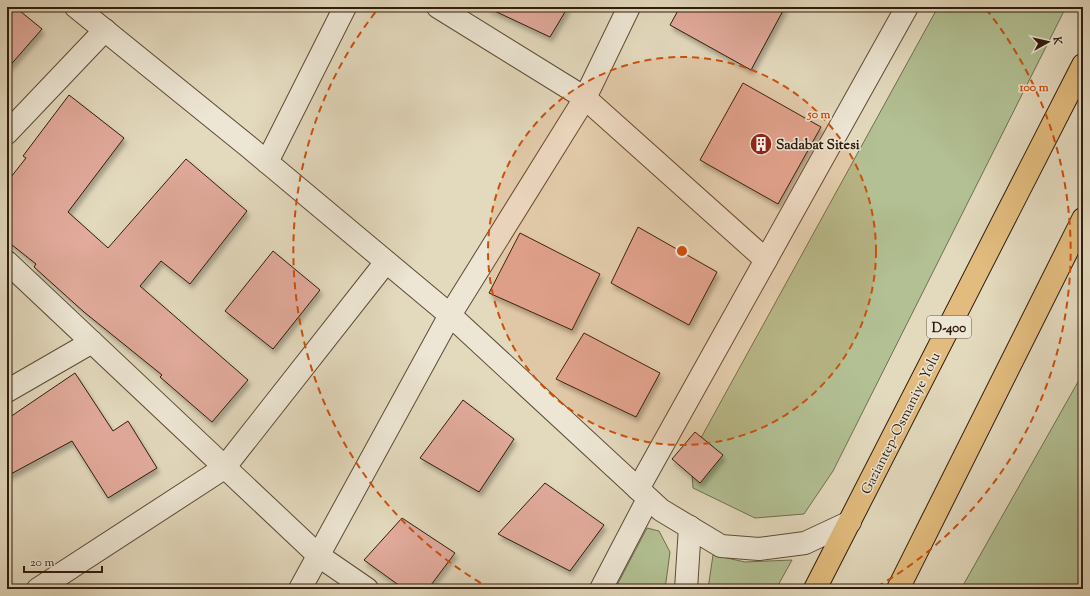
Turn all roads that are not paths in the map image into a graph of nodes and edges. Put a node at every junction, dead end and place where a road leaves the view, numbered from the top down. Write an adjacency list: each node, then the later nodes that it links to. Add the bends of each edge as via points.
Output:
1 (76, 7): 6 (street)
2 (345, 7): 10 (street)
3 (438, 7): 8 (street)
4 (629, 7): 8 (street)
5 (907, 7): 12 (street)
6 (105, 30): 9 (street); 10 (street)
7 (1083, 65): 20 (highway, Gaziantep-Osmaniye Yolu / D-400)
8 (585, 98): 12 (street); 15 (street)
9 (7, 133)
10 (267, 162): 14 (street)
11 (1083, 219): 29 (highway)
12 (766, 260): 19 (street)
13 (7, 262): 16 (street)
14 (386, 262): 15 (street); 18 (street)
15 (450, 315): 19 (street); 22 (street)
16 (92, 342): 17 (street); 18 (street)
17 (7, 392)
18 (224, 468): 22 (street); 23 (street)
19 (643, 494): 21 (street, via 661,510); 26 (street)
20 (850, 522): 21 (street, via 805,543 759,549 721,546); 28 (highway, Gaziantep-Osmaniye Yolu / D-400)
21 (690, 527): 27 (street)
22 (319, 556): 24 (street); 25 (street)
23 (38, 589)
24 (300, 589)
25 (367, 589)
26 (602, 589)
27 (686, 589)
28 (815, 589)
29 (898, 589)

